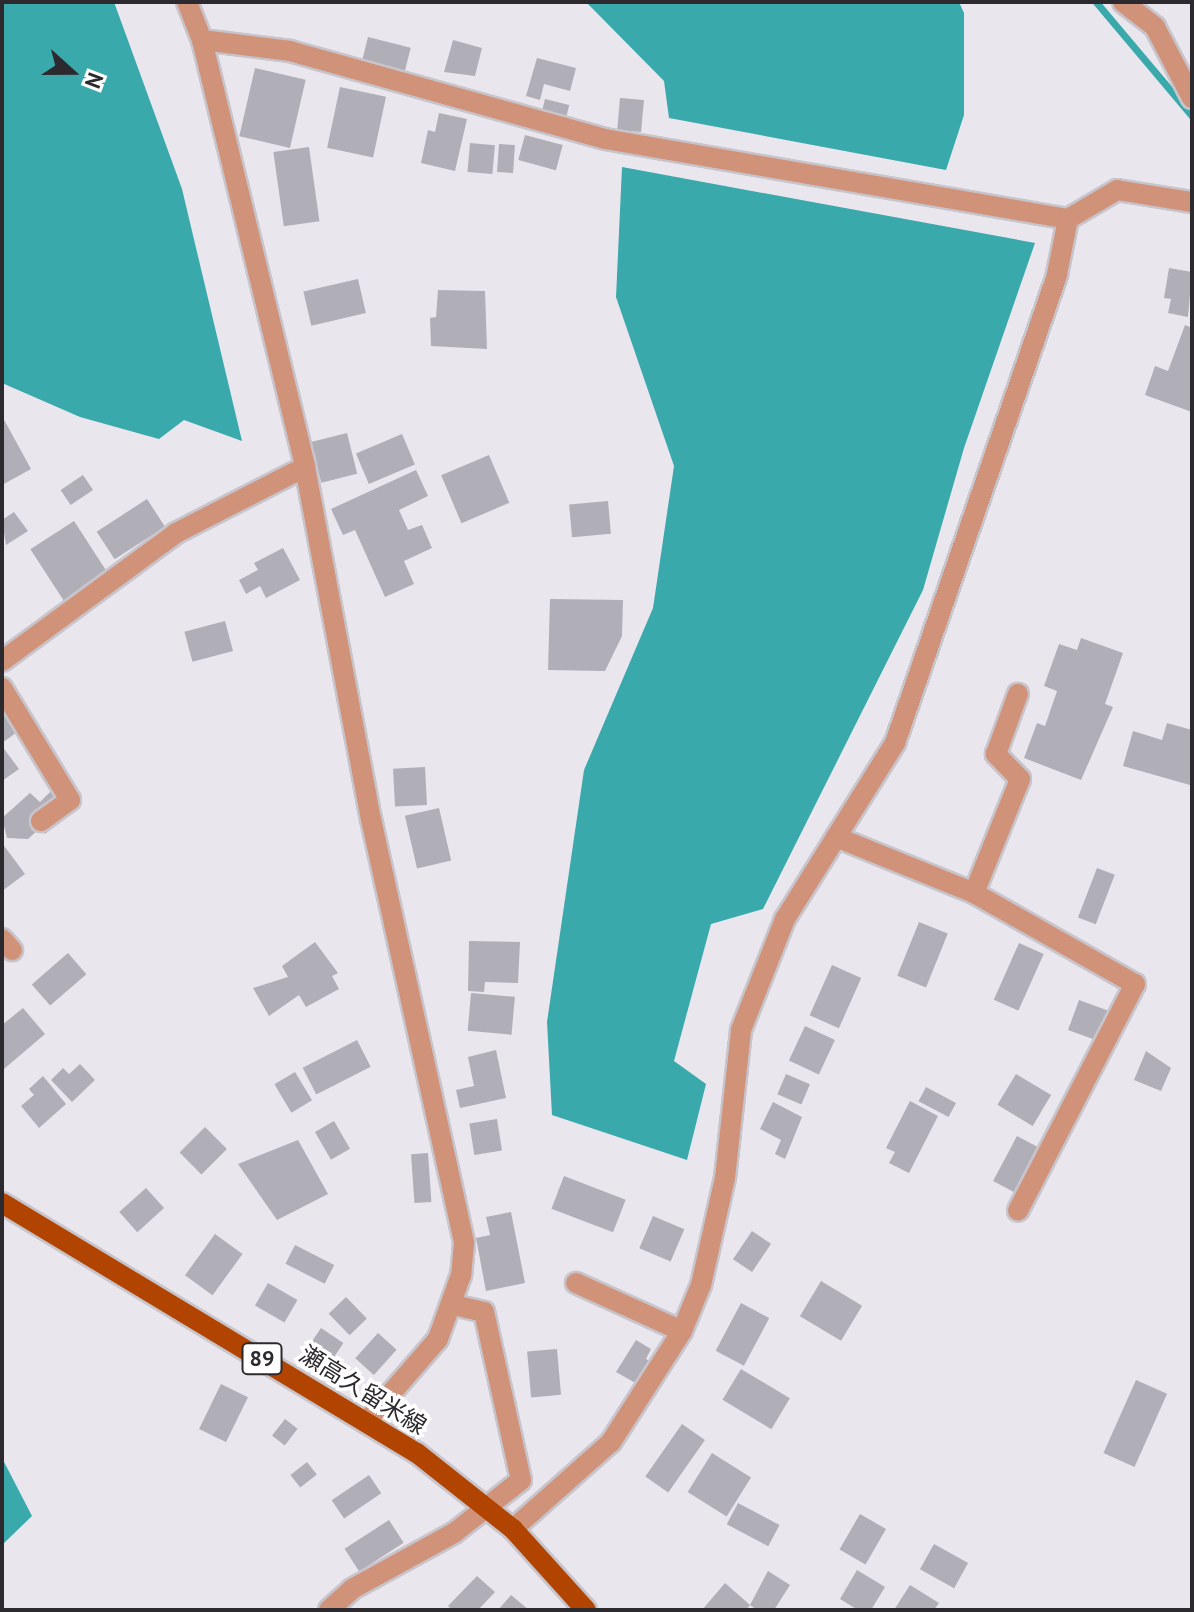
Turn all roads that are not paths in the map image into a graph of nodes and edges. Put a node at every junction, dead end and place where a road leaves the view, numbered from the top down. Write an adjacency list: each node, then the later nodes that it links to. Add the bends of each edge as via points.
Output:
1 (187, 2): 3 (street)
2 (1123, 2): 4 (street, via 1155,27)
3 (202, 40): 6 (street, via 290,51 605,139); 7 (street)
4 (1192, 98)
5 (1192, 202): 6 (street, via 1117,190)
6 (1068, 219): 12 (street, via 1057,274 895,743)
7 (305, 467): 8 (street, via 176,533); 17 (street, via 371,819 464,1243)
8 (2, 661)
9 (2, 688): 11 (street, via 70,800)
10 (1018, 694): 13 (street, via 996,754 1020,779)
11 (41, 821)
12 (836, 837): 13 (street); 18 (street, via 785,919 741,1030 725,1178 701,1285)
13 (974, 893): 15 (street, via 1135,984)
14 (2, 1203): 19 (main road, 瀬高久留米線 / 89)
15 (1018, 1211)
16 (576, 1283): 18 (street)
17 (453, 1305): 19 (street, via 438,1339); 20 (street, via 484,1312 521,1480)
18 (682, 1331): 21 (street, via 611,1442)
19 (366, 1422): 20 (main road, 瀬高久留米線 / 89, via 417,1453)
20 (487, 1508): 21 (main road, 瀬高久留米線 / 89); 22 (street, via 454,1533 352,1589)
21 (513, 1529): 23 (main road, 瀬高久留米線 / 89)
22 (329, 1610)
23 (586, 1610)

